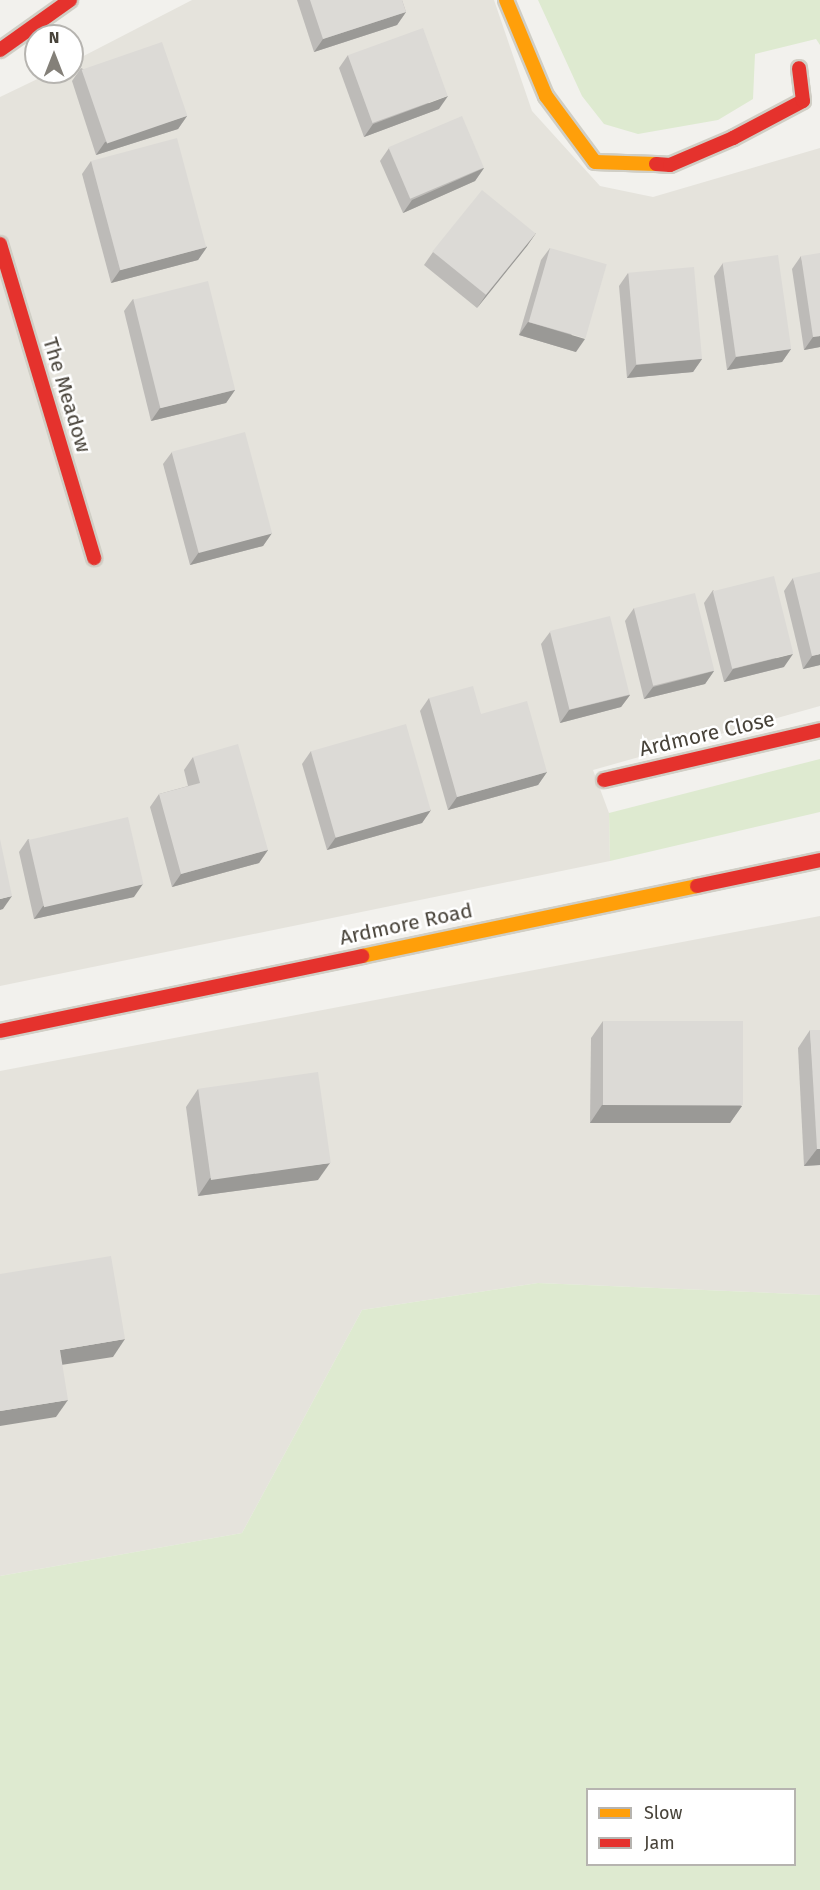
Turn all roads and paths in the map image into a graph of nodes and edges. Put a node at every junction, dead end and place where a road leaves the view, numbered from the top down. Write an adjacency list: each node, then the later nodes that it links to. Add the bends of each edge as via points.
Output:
1 (70, 0): 3 (street)
2 (506, 0): 4 (street, via 546,96 595,162 670,165 733,138 803,101)
3 (0, 50)
4 (799, 68)
5 (0, 244): 6 (street, The Meadow)
6 (94, 558)
7 (820, 730): 8 (street, Ardmore Close)
8 (604, 780)
9 (820, 860): 10 (street, Ardmore Road)
10 (0, 1031)

